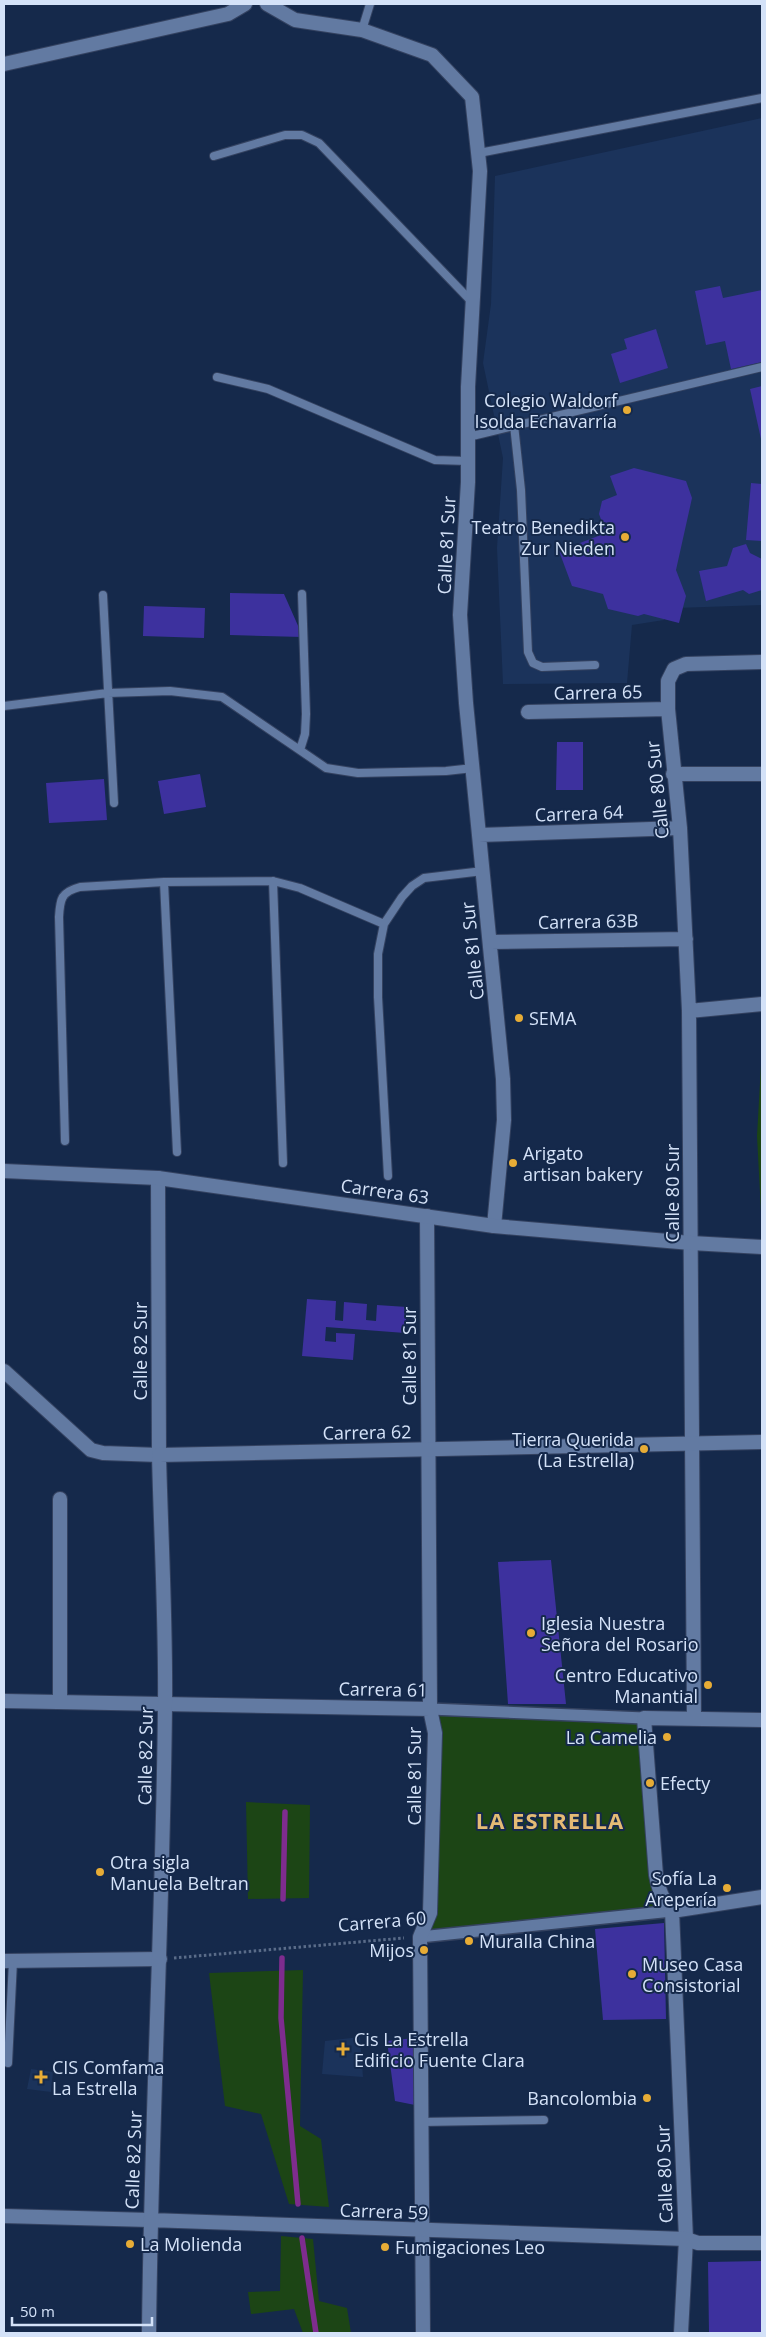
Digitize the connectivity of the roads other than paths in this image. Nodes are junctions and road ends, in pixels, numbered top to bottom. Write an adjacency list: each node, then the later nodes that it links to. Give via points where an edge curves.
1 (245, 4): 5 (street, via 228,14)
2 (267, 4): 4 (street, Calle 81 Sur, via 295,20)
3 (370, 4): 4 (lane)
4 (362, 30): 7 (street, Calle 81 Sur, via 432,55 472,97)
5 (4, 64)
6 (762, 98): 7 (lane)
7 (480, 153): 9 (street, Calle 81 Sur)
8 (214, 156): 9 (lane, via 285,135 302,134 319,143)
9 (473, 303): 13 (street, Calle 81 Sur)
10 (762, 367): 12 (lane)
11 (217, 377): 14 (lane, via 268,390 435,460)
12 (514, 425): 13 (lane); 18 (lane, via 522,490 528,652 533,663 542,667)
13 (468, 437): 14 (street, Calle 81 Sur)
14 (468, 461): 24 (street, Calle 81 Sur, via 460,615)
15 (302, 594): 23 (lane, via 306,714)
16 (103, 595): 19 (lane)
17 (762, 662): 21 (street, Calle 80 Sur, via 686,664 674,669 668,681)
18 (595, 665)
19 (108, 693): 20 (lane); 23 (lane, via 170,691 222,697); 27 (lane)
20 (4, 706)
21 (668, 709): 22 (street, Carrera 65); 25 (street, Calle 80 Sur)
22 (528, 712)
23 (300, 750): 24 (lane, via 326,768 358,773)
24 (473, 768): 29 (street, Calle 81 Sur)
25 (673, 774): 26 (street); 28 (street, Calle 80 Sur)
26 (762, 774)
27 (114, 803)
28 (680, 828): 29 (street, Carrera 64); 34 (street, Calle 80 Sur)
29 (479, 835): 30 (street, Calle 81 Sur)
30 (483, 871): 33 (lane, via 424,878 402,897); 35 (street, Calle 81 Sur)
31 (273, 881): 32 (lane); 33 (lane, via 300,888); 40 (lane)
32 (164, 882): 38 (lane, via 80,887 69,890 60,902); 39 (lane)
33 (384, 924): 42 (lane, via 378,954 378,997)
34 (686, 939): 35 (street, Carrera 63B); 37 (street, Calle 80 Sur)
35 (490, 942): 45 (street, Calle 81 Sur, via 504,1120)
36 (762, 1004): 37 (street)
37 (689, 1011): 46 (street, Calle 80 Sur)
38 (65, 1141)
39 (177, 1152)
40 (283, 1163)
41 (4, 1171): 43 (street, Carrera 63)
42 (388, 1176)
43 (158, 1178): 44 (street, Carrera 63); 52 (street, Calle 82 Sur)
44 (427, 1216): 45 (street, Carrera 63); 51 (street, Calle 81 Sur)
45 (494, 1226): 46 (street, Carrera 63)
46 (691, 1243): 47 (street, Carrera 63); 50 (street, Calle 80 Sur)
47 (762, 1247)
48 (4, 1371): 52 (street, Carrera 62, via 91,1450)
49 (762, 1442): 50 (street, Carrera 62)
50 (692, 1444): 51 (street, Carrera 62); 59 (street, Calle 80 Sur)
51 (429, 1449): 52 (street, Carrera 62); 57 (street, Calle 81 Sur)
52 (159, 1455): 56 (street, Calle 82 Sur)
53 (60, 1499): 55 (street)
54 (4, 1701): 55 (street, Carrera 61)
55 (60, 1702): 56 (street, Carrera 61)
56 (165, 1704): 57 (street, Carrera 61); 64 (street, Calle 82 Sur)
57 (430, 1708): 58 (street, Carrera 61); 63 (street, Calle 81 Sur, via 435,1732 430,1913)
58 (644, 1718): 59 (street, Carrera 61); 62 (street, Calle 80 Sur, via 658,1883 664,1902)
59 (694, 1719): 60 (street, Carrera 61)
60 (762, 1720)
61 (762, 1897): 62 (street, Carrera 60)
62 (672, 1911): 63 (street, Carrera 60); 72 (street, Calle 80 Sur)
63 (420, 1937): 68 (street, Calle 81 Sur)
64 (160, 1959): 65 (street); 70 (street, Calle 82 Sur)
65 (8, 1961): 66 (lane)
66 (8, 2062)
67 (544, 2120): 68 (lane)
68 (421, 2122): 71 (street, Calle 81 Sur)
69 (4, 2216): 70 (street, Carrera 59)
70 (150, 2220): 71 (street, Carrera 59); 74 (street, Calle 82 Sur)
71 (422, 2231): 72 (street, Carrera 59); 75 (street, Calle 81 Sur)
72 (686, 2239): 73 (street, Carrera 59, via 698,2243); 76 (street, Calle 80 Sur)
73 (762, 2243)
74 (149, 2333)
75 (423, 2333)
76 (681, 2333)

